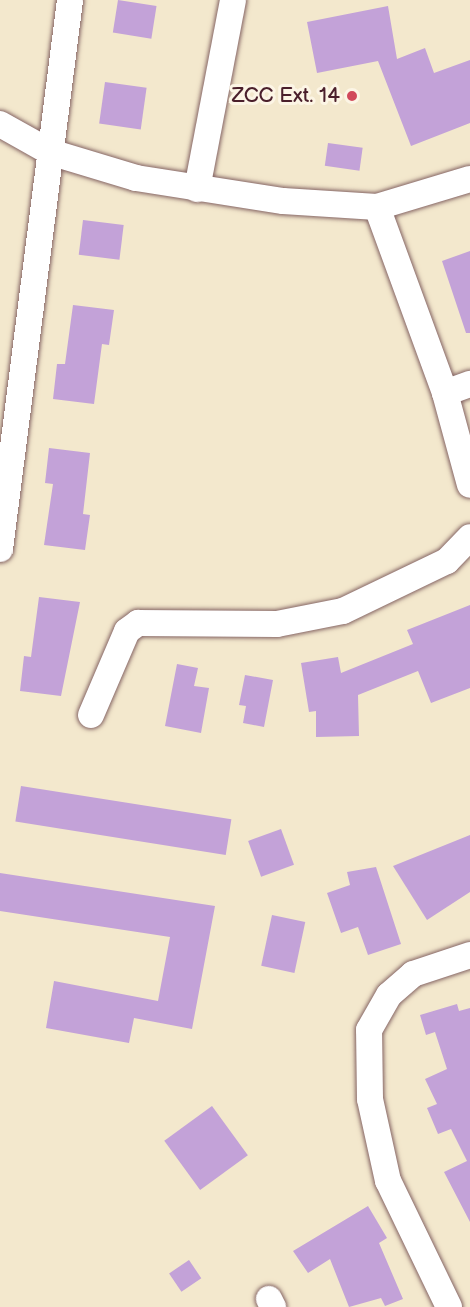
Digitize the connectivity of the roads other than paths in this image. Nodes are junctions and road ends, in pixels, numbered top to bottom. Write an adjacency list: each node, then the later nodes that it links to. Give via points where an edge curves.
1 (70, 0): 4 (street)
2 (233, 0): 6 (street)
3 (0, 124): 4 (street)
4 (50, 152): 6 (street, via 136,178); 12 (street)
5 (470, 179): 7 (street)
6 (197, 189): 7 (street)
7 (377, 207): 9 (street)
8 (470, 384): 9 (street)
9 (445, 393): 10 (street)
10 (470, 485)
11 (470, 537): 13 (street, via 447,561 343,610 277,624 138,623 127,631)
12 (0, 549)
13 (91, 715)
14 (470, 955): 15 (street, via 413,974 389,994 369,1030 370,1099 388,1180)
15 (449, 1307)

